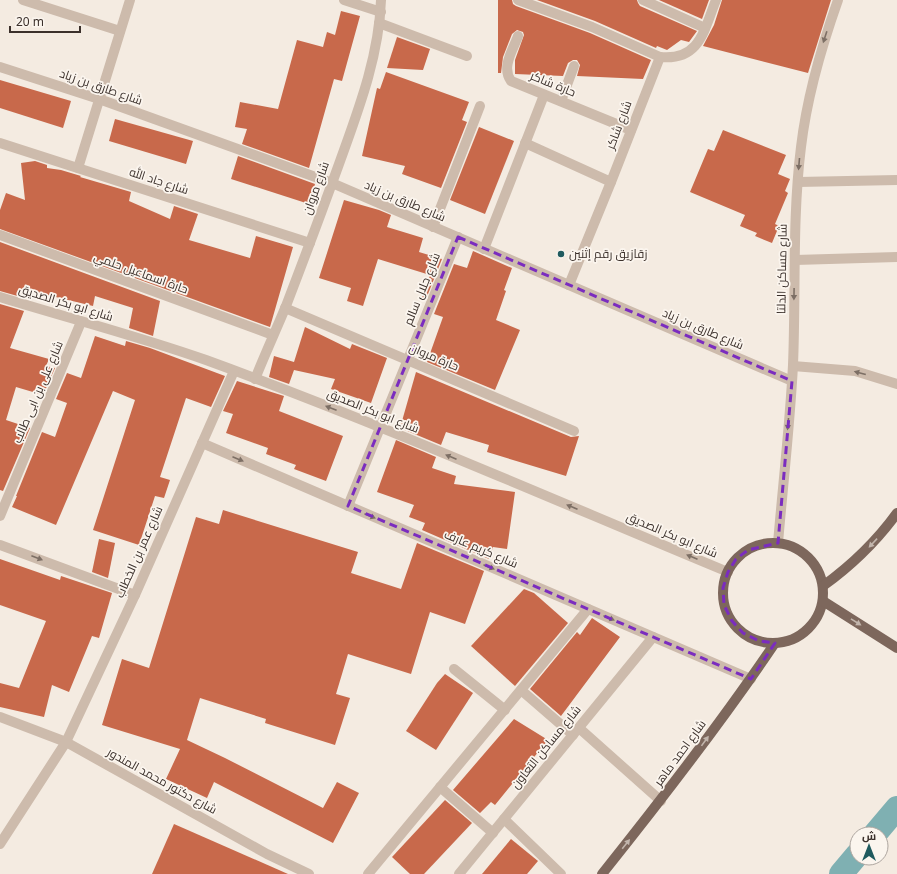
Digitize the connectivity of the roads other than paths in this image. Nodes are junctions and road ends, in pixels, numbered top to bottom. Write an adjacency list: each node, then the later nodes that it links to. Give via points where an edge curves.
1 (23, 0): 12 (street)
2 (130, 0): 12 (street)
3 (344, 0): 9 (street)
4 (381, 0): 9 (street, شارع مروان)
5 (518, 0): 15 (street, via 592,27)
6 (643, 0): 11 (street)
7 (716, 0): 11 (street)
8 (838, 0): 28 (street, شارع مساكن الدلتا, one-way to 28, via 810,93)
9 (381, 12): 10 (street, شارع مروان)
10 (379, 23): 14 (street); 29 (street, شارع مروان, via 365,91)
11 (705, 28): 15 (street, via 690,50 676,57)
12 (120, 31): 19 (street)
13 (518, 36): 18 (street, حارة شاكر, via 507,66 508,76 511,81)
14 (467, 56)
15 (660, 57): 22 (street, شارع شاكر)
16 (574, 66): 20 (street)
17 (0, 67): 19 (street, شارع طارق بن زياد)
18 (544, 95): 20 (street, حارة شاكر); 24 (street)
19 (99, 98): 25 (street); 29 (street, شارع طارق بن زياد)
20 (560, 101): 22 (street, حارة شاكر)
21 (480, 106): 30 (street)
22 (631, 130): 27 (street, شارع شاكر)
23 (0, 143): 25 (street, شارع جاد الله)
24 (525, 143): 27 (street); 34 (street)
25 (78, 168): 33 (street, شارع جاد الله)
26 (897, 180): 28 (street)
27 (611, 182): 37 (street, شارع شاكر)
28 (798, 182): 36 (street, شارع مساكن الدلتا)
29 (332, 183): 30 (street, شارع طارق بن زياد); 33 (street, شارع مروان)
30 (434, 227): 32 (street, شارع طارق بن زياد)
31 (0, 235): 41 (street, حارة اسماعيل حلمي)
32 (458, 237): 34 (street, شارع طارق بن زياد); 42 (street, شارع جلال سالم)
33 (310, 244): 39 (street, شارع مروان)
34 (484, 248): 37 (street, شارع طارق بن زياد)
35 (897, 257): 36 (street)
36 (795, 260): 43 (street, شارع مساكن الدلتا, one-way to 43)
37 (569, 285): 46 (street, شارع طارق بن زياد)
38 (0, 297): 40 (street, شارع ابو بكر الصديق)
39 (285, 308): 41 (street, شارع مروان); 42 (street, حارة مروان)
40 (81, 322): 44 (street, شارع ابو بكر الصديق); 53 (street, شارع على بن ابى طالب)
41 (272, 335): 45 (street, شارع مروان)
42 (408, 360): 48 (street, شارع جلال سالم); 49 (street, حارة مروان)
43 (793, 366): 46 (street, شارع مساكن الدلتا); 47 (street, one-way to 43, via 855,371)
44 (234, 371): 45 (street, شارع ابو بكر الصديق); 50 (street, شارع عمر بن الخطاب)
45 (255, 379): 48 (street, شارع ابو بكر الصديق, one-way to 45)
46 (792, 381): 54 (street, شارع مساكن الدلتا, one-way to 54)
47 (897, 384)
48 (380, 428): 51 (street, شارع جلال سالم); 56 (street, شارع ابو بكر الصديق, one-way to 48)
49 (574, 431)
50 (202, 444): 51 (street, شارع كريم عارف, one-way to 51); 58 (street, شارع عمر بن الخطاب)
51 (348, 506): 60 (street, شارع كريم عارف, one-way to 60)
52 (897, 513): 57 (main road, one-way to 57, via 869,548)
53 (0, 516)
54 (778, 543): 56 (main road, via 762,544 748,550 736,559); 57 (main road, via 794,547 808,557 818,570)
55 (0, 544): 58 (street, one-way to 58)
56 (728, 572): 62 (main road, via 723,588 724,606 732,621 748,636 759,641)
57 (823, 586): 59 (main road)
58 (135, 595): 70 (street, شارع عمر بن الخطاب)
59 (823, 601): 62 (main road, via 817,617 807,631 792,639); 63 (main road, one-way to 63)
60 (588, 609): 61 (street, شارع كريم عارف, one-way to 61); 66 (street)
61 (653, 637): 65 (street, شارع كريم عارف); 69 (street, شارع مساكن التعاون)
62 (776, 643): 65 (main road, شارع احمد ماهر)
63 (897, 648)
64 (454, 669): 67 (street)
65 (751, 679): 72 (main road, شارع احمد ماهر, one-way to 65)
66 (521, 690): 67 (street); 69 (street)
67 (504, 710): 71 (street)
68 (0, 717): 70 (street, شارع دكتور محمد المندور)
69 (576, 731): 72 (street); 73 (street, شارع مساكن التعاون)
70 (66, 742): 75 (street, شارع عمر بن الخطاب); 76 (street, شارع دكتور محمد المندور, via 267,854)
71 (440, 787): 74 (street); 77 (street)
72 (661, 801): 80 (main road, شارع احمد ماهر, one-way to 72)
73 (504, 819): 74 (street, شارع مساكن التعاون); 79 (street)
74 (493, 833): 78 (street, شارع مساكن التعاون)
75 (0, 844)
76 (309, 874)
77 (368, 874)
78 (459, 874)
79 (561, 874)
80 (602, 874)

